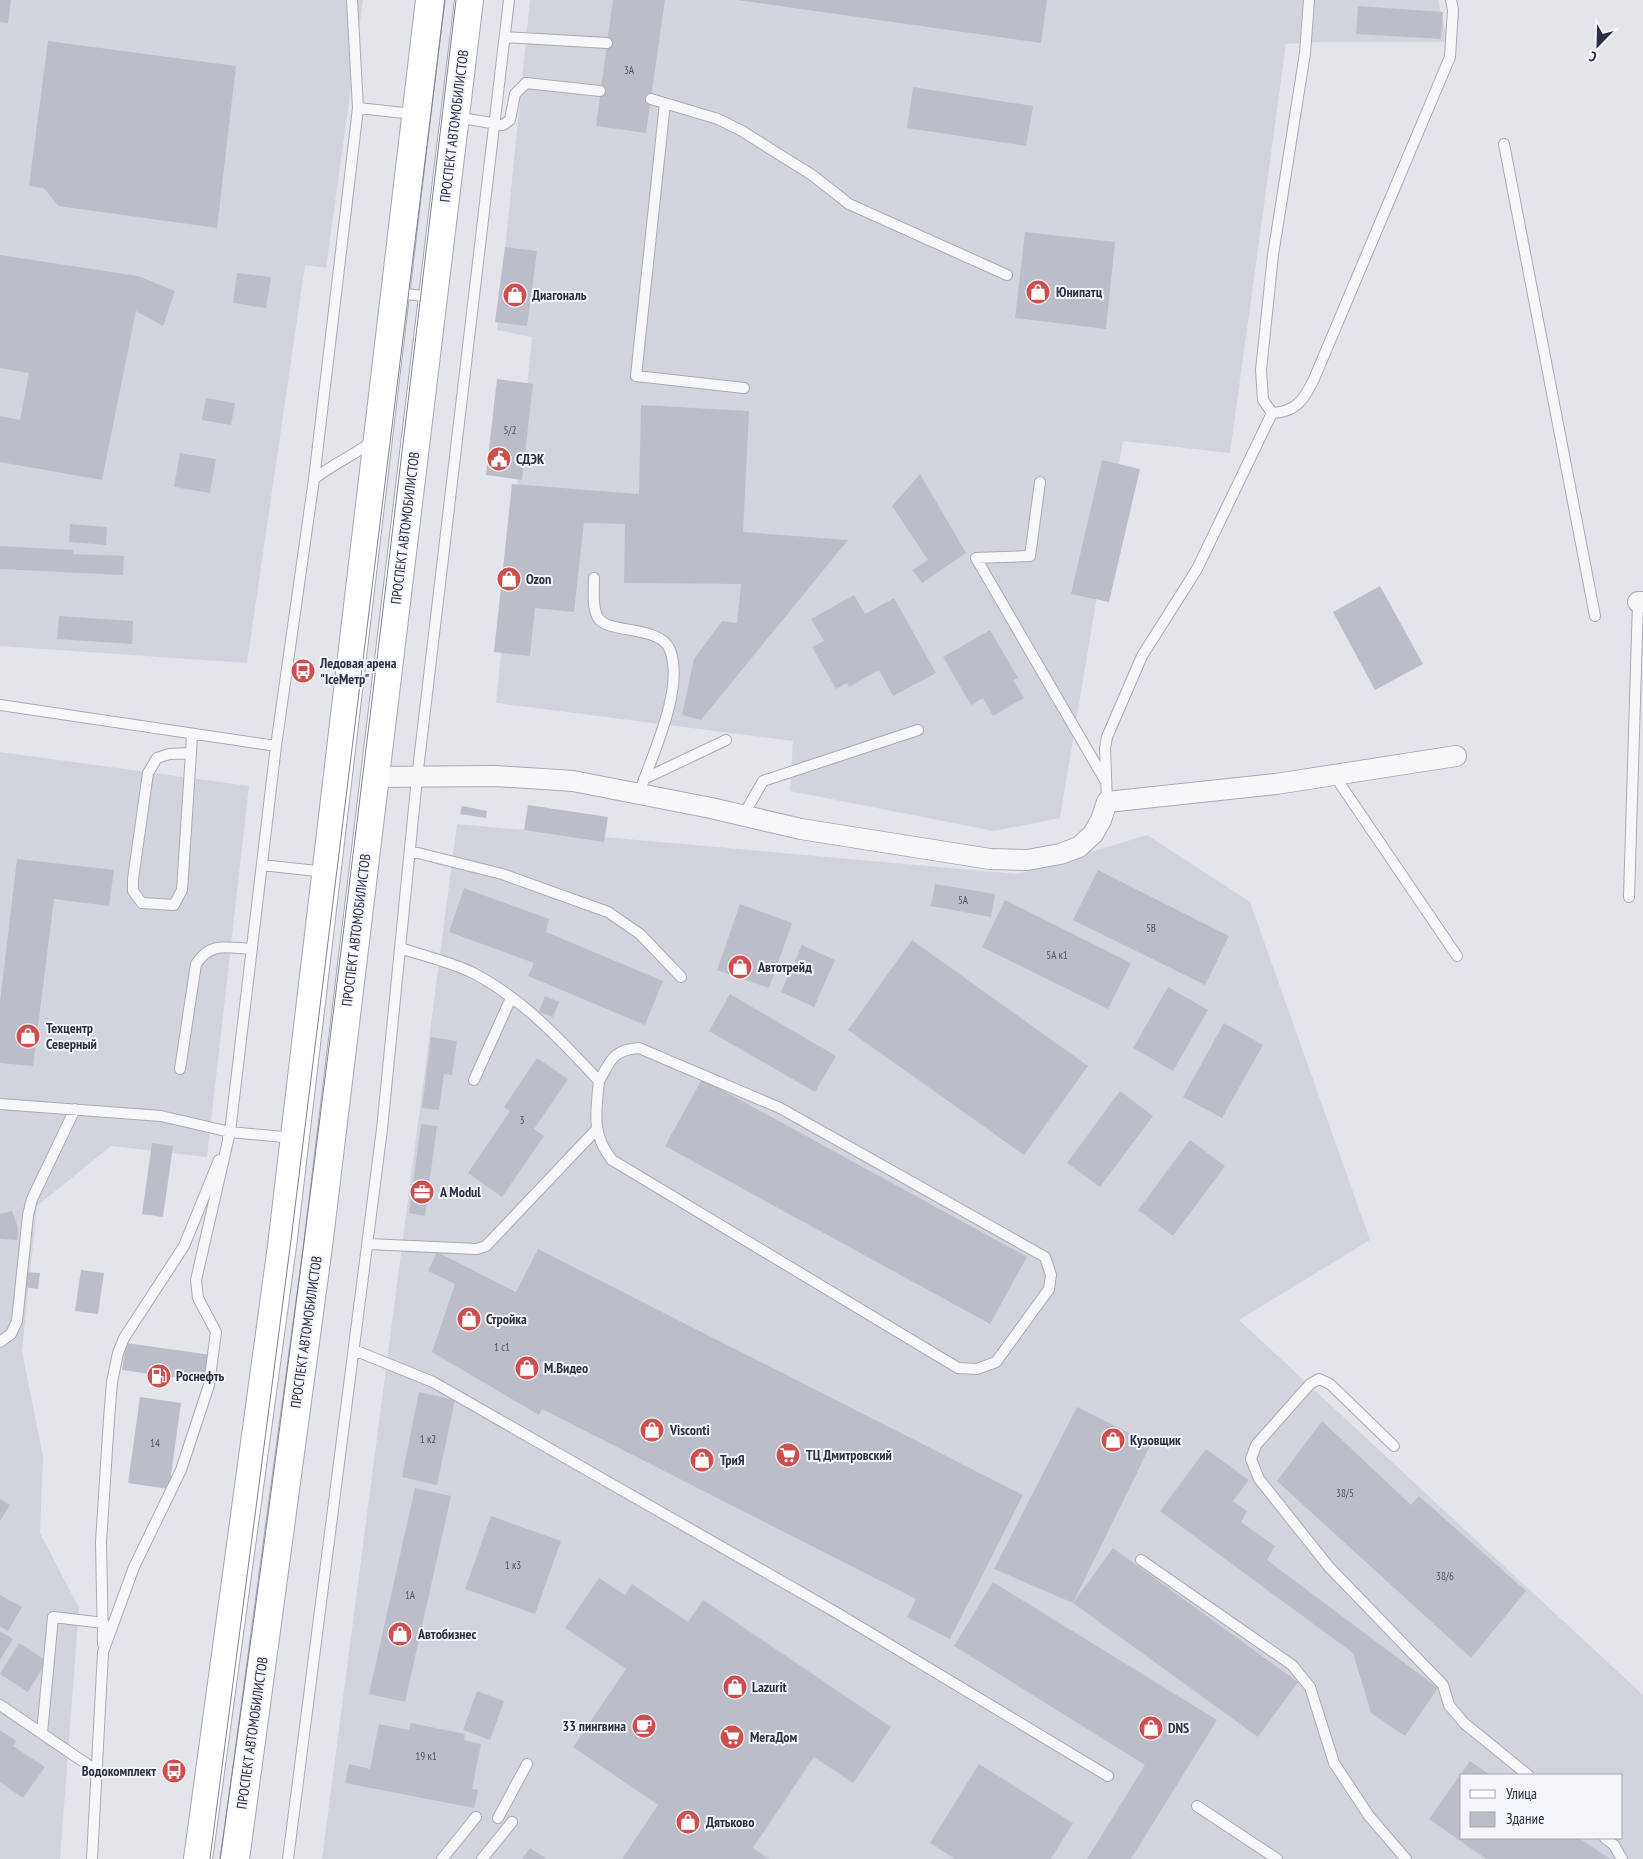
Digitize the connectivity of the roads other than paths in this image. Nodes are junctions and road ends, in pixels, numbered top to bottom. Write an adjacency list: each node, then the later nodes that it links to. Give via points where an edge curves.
1 (352, 0): 12 (lane)
2 (430, 0): 13 (main road)
3 (469, 0): 14 (main road, ПРОСПЕКТ АВТОМОБИЛИСТОВ)
4 (509, 0): 7 (lane)
5 (1309, 0): 21 (lane, via 1305,53 1273,255 1261,370 1263,400)
6 (1451, 0): 21 (lane, via 1450,57 1314,379 1306,395 1296,405 1285,412)
7 (505, 37): 8 (lane); 15 (lane)
8 (607, 43)
9 (600, 91): 15 (lane, via 526,83 515,94 510,120)
10 (651, 99): 11 (lane)
11 (665, 103): 17 (lane, via 718,119 742,131 812,175 849,204); 20 (lane, via 636,376)
12 (358, 108): 13 (lane); 23 (lane)
13 (416, 114): 18 (main road)
14 (455, 117): 15 (lane); 19 (main road, ПРОСПЕКТ АВТОМОБИЛИСТОВ)
15 (495, 124): 37 (lane)
16 (1504, 144): 27 (lane)
17 (1007, 275)
18 (397, 293): 19 (lane); 22 (main road)
19 (433, 297): 36 (main road, ПРОСПЕКТ АВТОМОБИЛИСТОВ)
20 (744, 388)
21 (1272, 413): 39 (lane, via 1197,569 1142,656 1108,737)
22 (380, 435): 23 (lane); 43 (main road)
23 (314, 479): 32 (lane)
24 (1040, 482): 39 (lane, via 1030,556 976,558)
25 (594, 578): 38 (lane, via 598,618 604,623 645,633 661,640 670,649 673,669 671,693 662,736)
26 (1640, 602): 44 (lane)
27 (1595, 616)
28 (0, 704): 30 (lane)
29 (918, 730): 40 (lane, via 763,781)
30 (192, 734): 32 (lane); 33 (lane)
31 (726, 740): 38 (lane)
32 (276, 746): 42 (lane)
33 (191, 753): 33 (lane, via 182,890 174,905 142,903 133,891 133,879 148,772 157,758)
34 (1456, 756): 35 (street)
35 (1334, 775): 39 (street, via 1276,784); 47 (lane)
36 (375, 777): 37 (street); 78 (main road, ПРОСПЕКТ АВТОМОБИЛИСТОВ, via 318,1246)
37 (417, 778): 38 (street, via 495,776); 41 (lane)
38 (642, 786): 40 (street)
39 (1106, 792): 40 (street, via 1101,820 1093,834 1079,847 1027,860 990,859 801,829)
40 (743, 816)
41 (410, 851): 45 (lane); 48 (lane, via 502,874 608,912 640,934)
42 (262, 865): 43 (lane); 46 (lane)
43 (327, 873): 57 (main road)
44 (1629, 897)
45 (400, 948): 49 (lane, via 472,973); 58 (lane)
46 (252, 949): 50 (lane, via 211,948 196,964); 56 (lane)
47 (1457, 956)
48 (681, 977)
49 (511, 998): 51 (lane); 52 (lane, via 548,1028)
50 (180, 1070)
51 (474, 1080)
52 (599, 1080): 55 (lane); 55 (lane, via 613,1057 623,1050 639,1048 780,1108 1045,1257 1051,1275 1048,1290 996,1362 976,1369 958,1368 612,1160 602,1147)
53 (0, 1104): 54 (lane)
54 (75, 1109): 56 (lane, via 161,1116); 59 (lane, via 32,1199 17,1321 11,1334)
55 (596, 1130): 58 (lane, via 486,1246 477,1249)
56 (230, 1132): 57 (lane); 63 (lane, via 184,1246 124,1338 118,1353 109,1419 101,1542); 64 (lane, via 196,1280 198,1298 216,1332 209,1386 182,1470 134,1567)
57 (294, 1138): 77 (main road)
58 (368, 1244): 60 (lane)
59 (0, 1342)
60 (354, 1350): 70 (lane, via 433,1382 837,1612); 79 (lane)
61 (1394, 1446): 69 (lane, via 1330,1384 1318,1380 1310,1384 1256,1445 1251,1459 1259,1479 1329,1567 1443,1684 1449,1705 1464,1723)
62 (1141, 1560): 83 (lane, via 1292,1664 1310,1687 1334,1763 1369,1816)
63 (104, 1623): 64 (lane); 66 (lane, via 53,1617)
64 (103, 1652): 68 (lane)
65 (0, 1705): 66 (lane)
66 (42, 1734): 68 (lane)
67 (527, 1764): 73 (lane)
68 (97, 1771): 76 (lane)
69 (1527, 1774)
70 (1108, 1776)
71 (1197, 1806): 82 (lane)
72 (476, 1817): 80 (lane)
73 (498, 1818)
74 (512, 1822): 81 (lane)
75 (1606, 1839): 84 (lane)
76 (92, 1859)
77 (198, 1859)
78 (235, 1859)
79 (288, 1859)
80 (442, 1859)
81 (482, 1859)
82 (1277, 1859)
83 (1406, 1859)
84 (1622, 1859)

